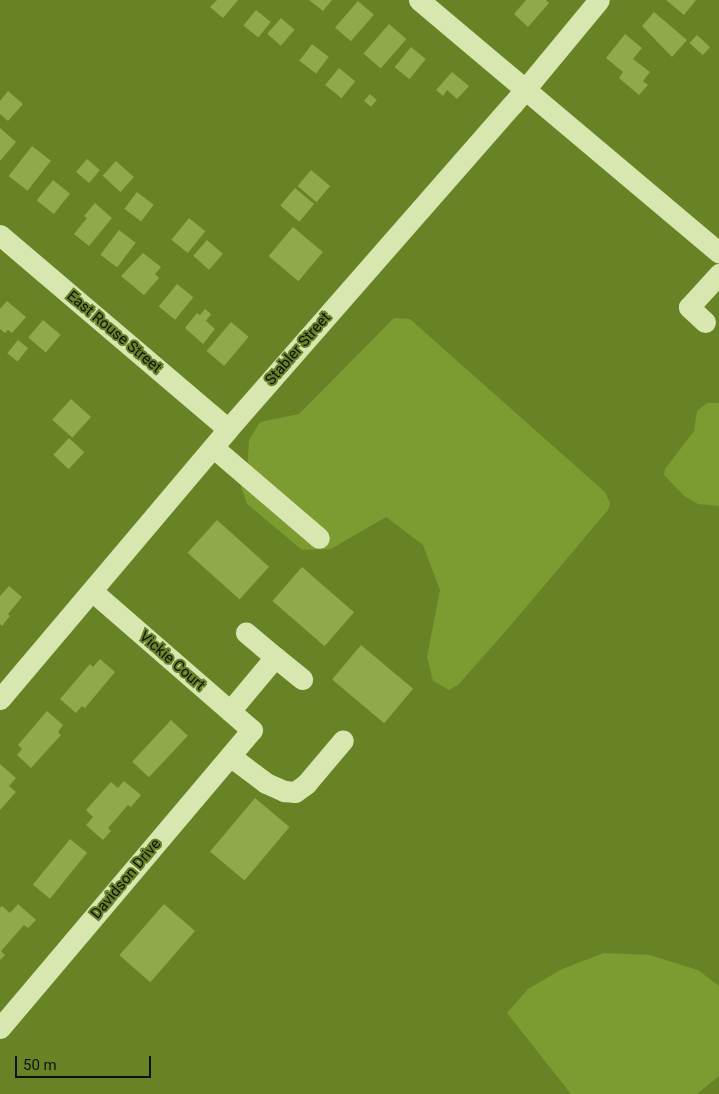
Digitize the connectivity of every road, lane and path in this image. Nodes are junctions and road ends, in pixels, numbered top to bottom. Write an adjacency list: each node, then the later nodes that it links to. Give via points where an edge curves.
1 (419, 0): 3 (street)
2 (599, 0): 3 (street, Stabler Street)
3 (525, 90): 5 (street); 8 (street, Stabler Street)
4 (0, 235): 8 (street, East Rouse Street)
5 (719, 253)
6 (719, 274): 7 (street, via 689,307)
7 (705, 322)
8 (228, 429): 9 (street, Stabler Street)
9 (214, 448): 10 (street); 11 (street, Stabler Street)
10 (320, 538)
11 (93, 592): 15 (street, Stabler Street); 16 (street, Vickie Court)
12 (246, 633): 13 (street)
13 (275, 656): 14 (street); 16 (street)
14 (302, 679)
15 (0, 699)
16 (230, 711): 17 (street, Vickie Court)
17 (252, 730): 19 (street, Davidson Drive)
18 (343, 740): 19 (street, via 306,784 295,792 266,783)
19 (230, 756): 20 (street, Davidson Drive)
20 (0, 1028)

